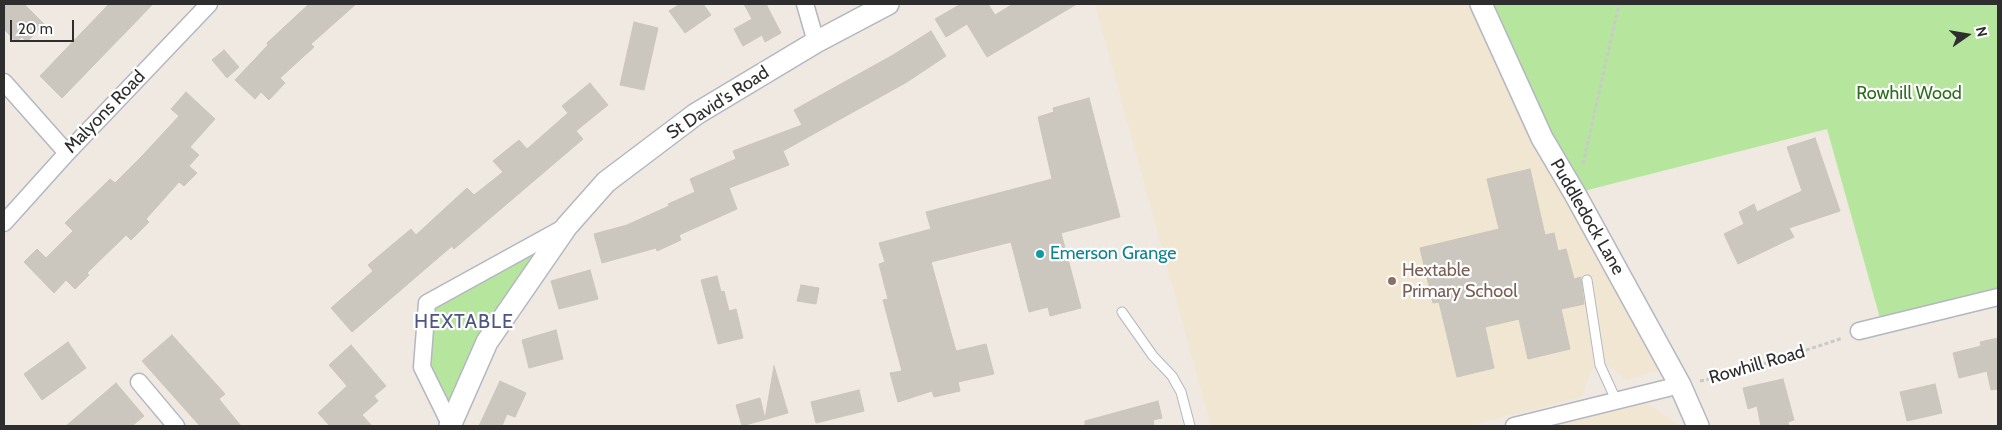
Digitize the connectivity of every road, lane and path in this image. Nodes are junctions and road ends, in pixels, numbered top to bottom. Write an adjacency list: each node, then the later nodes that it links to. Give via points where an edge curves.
1 (209, 4): 8 (street, Malyons Road)
2 (804, 4): 6 (street)
3 (888, 4): 6 (street, St David's Road)
4 (1481, 4): 9 (street, Puddledock Lane, via 1542,138)
5 (1620, 4): 9 (path)
6 (816, 42): 11 (street, St David's Road, via 689,119 606,182)
7 (4, 82): 8 (street)
8 (67, 153): 10 (street, Malyons Road)
9 (1575, 194): 17 (street, Puddledock Lane)
10 (4, 223)
11 (567, 226): 19 (street, St David's Road, via 487,342); 19 (street, St David's Road, via 427,303 422,367)
12 (1587, 280): 18 (lane, via 1600,365)
13 (1998, 297): 15 (street)
14 (1122, 312): 21 (lane, via 1142,343 1172,376 1181,392)
15 (1860, 332): 17 (path, Rowhill Road, via 1730,375)
16 (138, 382): 20 (street)
17 (1680, 384): 18 (street); 23 (street, Puddledock Lane)
18 (1616, 400): 22 (street)
19 (450, 425)
20 (175, 426)
21 (1190, 426)
22 (1514, 426)
23 (1698, 426)

